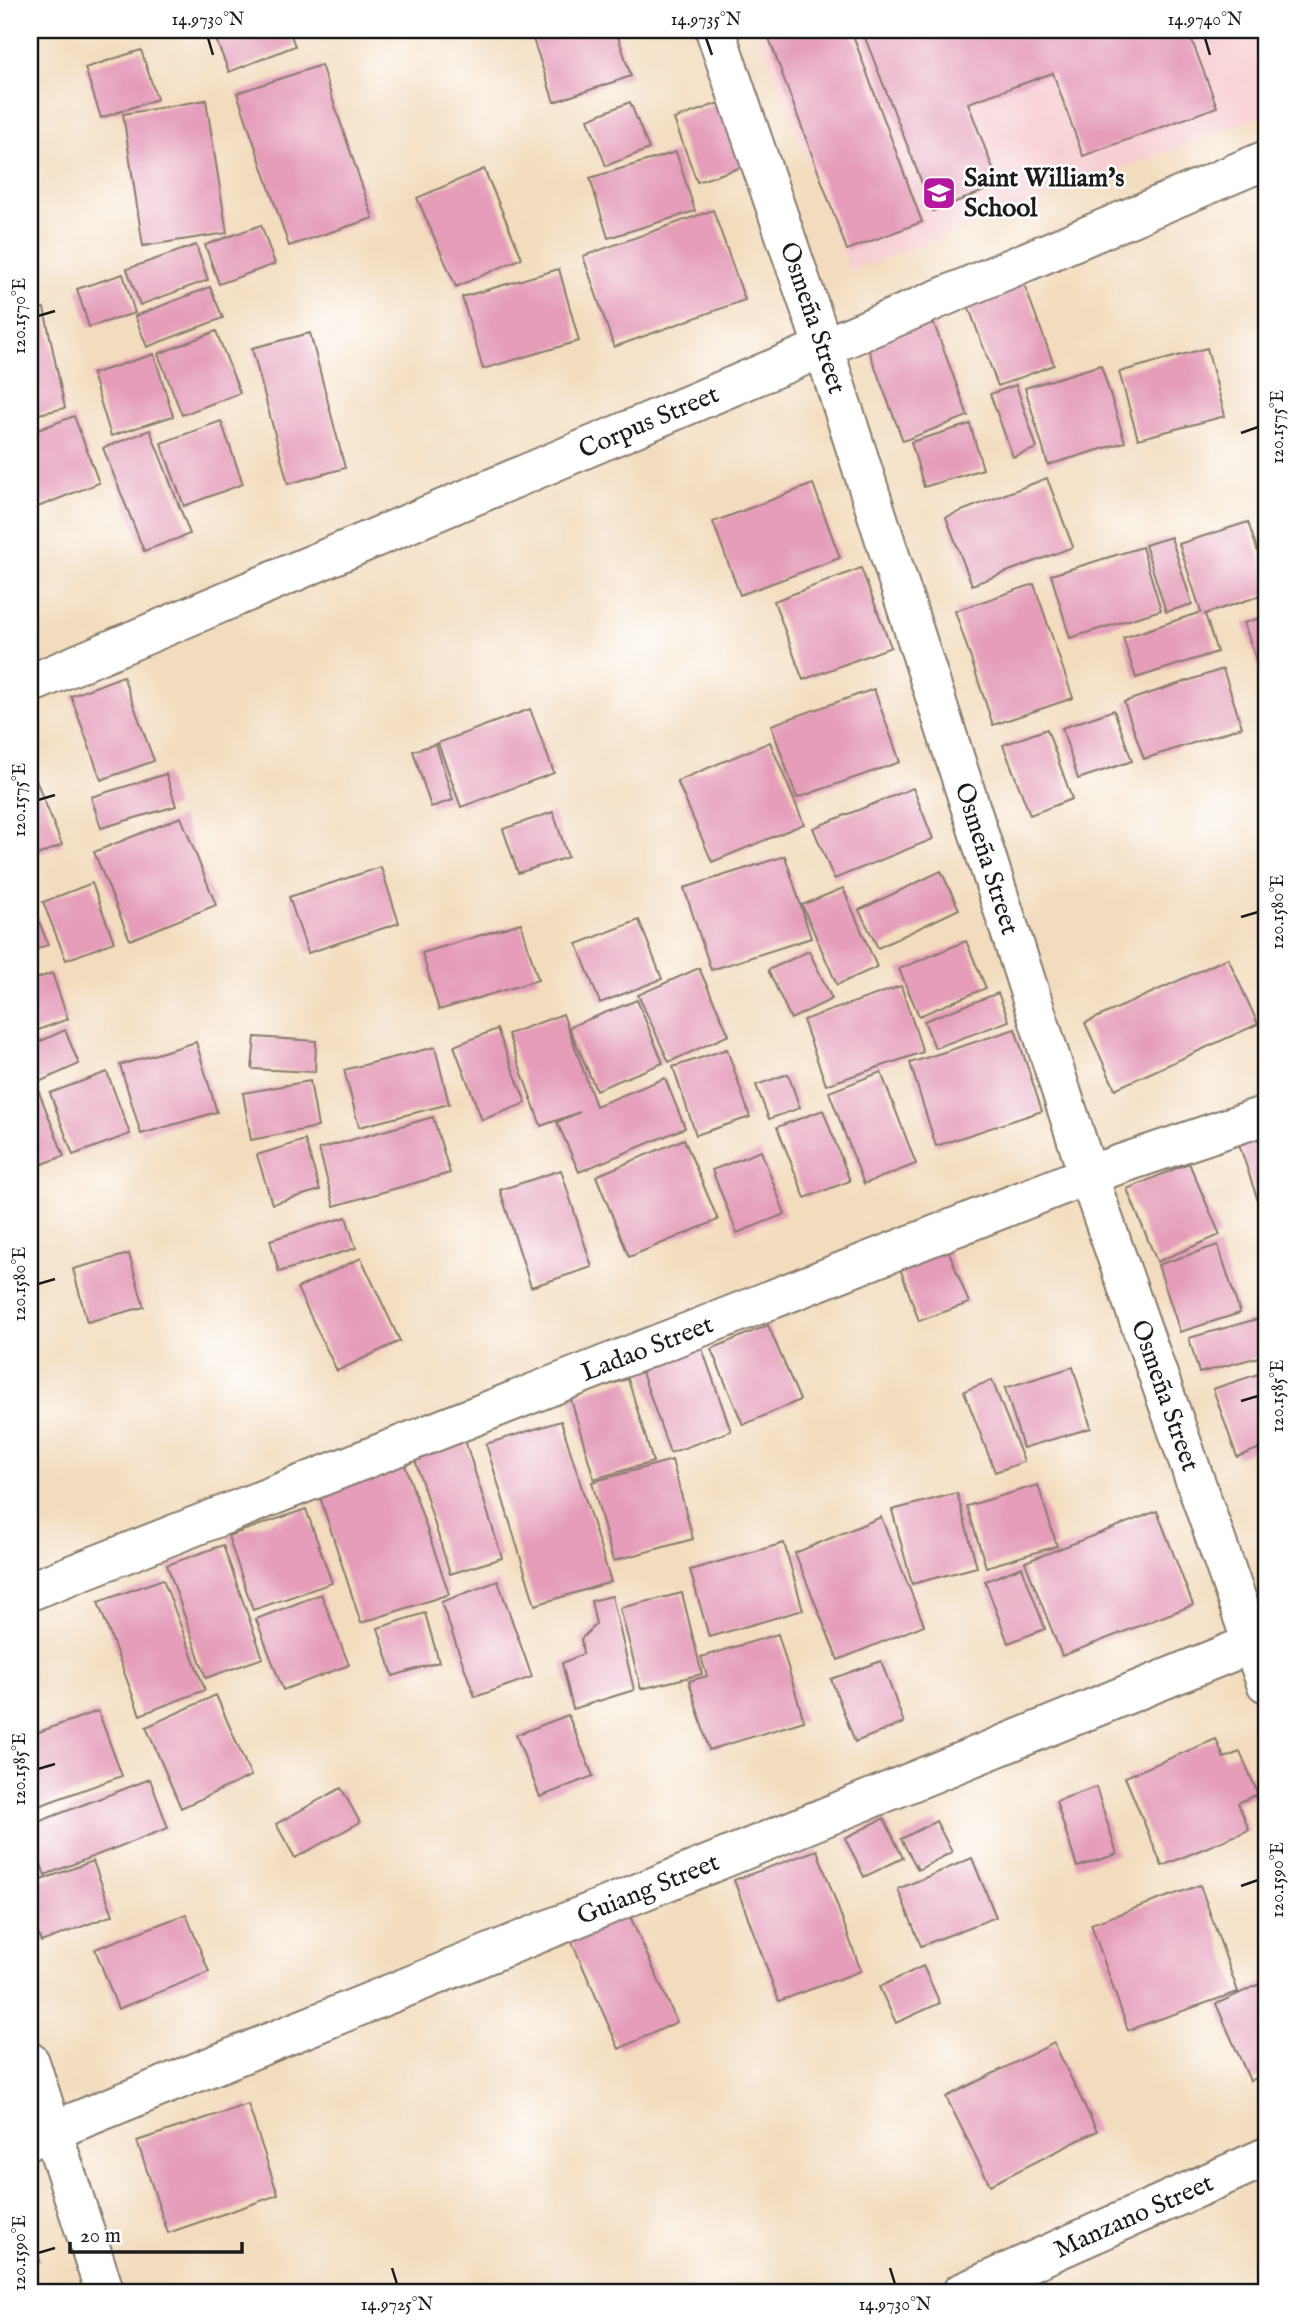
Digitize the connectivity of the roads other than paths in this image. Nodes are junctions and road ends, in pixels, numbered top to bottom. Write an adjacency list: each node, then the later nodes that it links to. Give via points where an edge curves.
1 (715, 30): 3 (street, Osmeña Street)
2 (1266, 160): 3 (street, Corpus Street)
3 (823, 346): 4 (street, Corpus Street); 6 (street, Osmeña Street)
4 (30, 684)
5 (1266, 1115): 6 (street, Ladao Street)
6 (1088, 1175): 7 (street, Ladao Street); 8 (street, Osmeña Street)
7 (30, 1591)
8 (1260, 1641): 9 (street, Osmeña Street); 11 (street, Guiang Street)
9 (1266, 1684)
10 (30, 2062): 11 (street)
11 (40, 2136): 13 (street)
12 (1266, 2157): 14 (street, Manzano Street)
13 (105, 2293)
14 (961, 2293)

